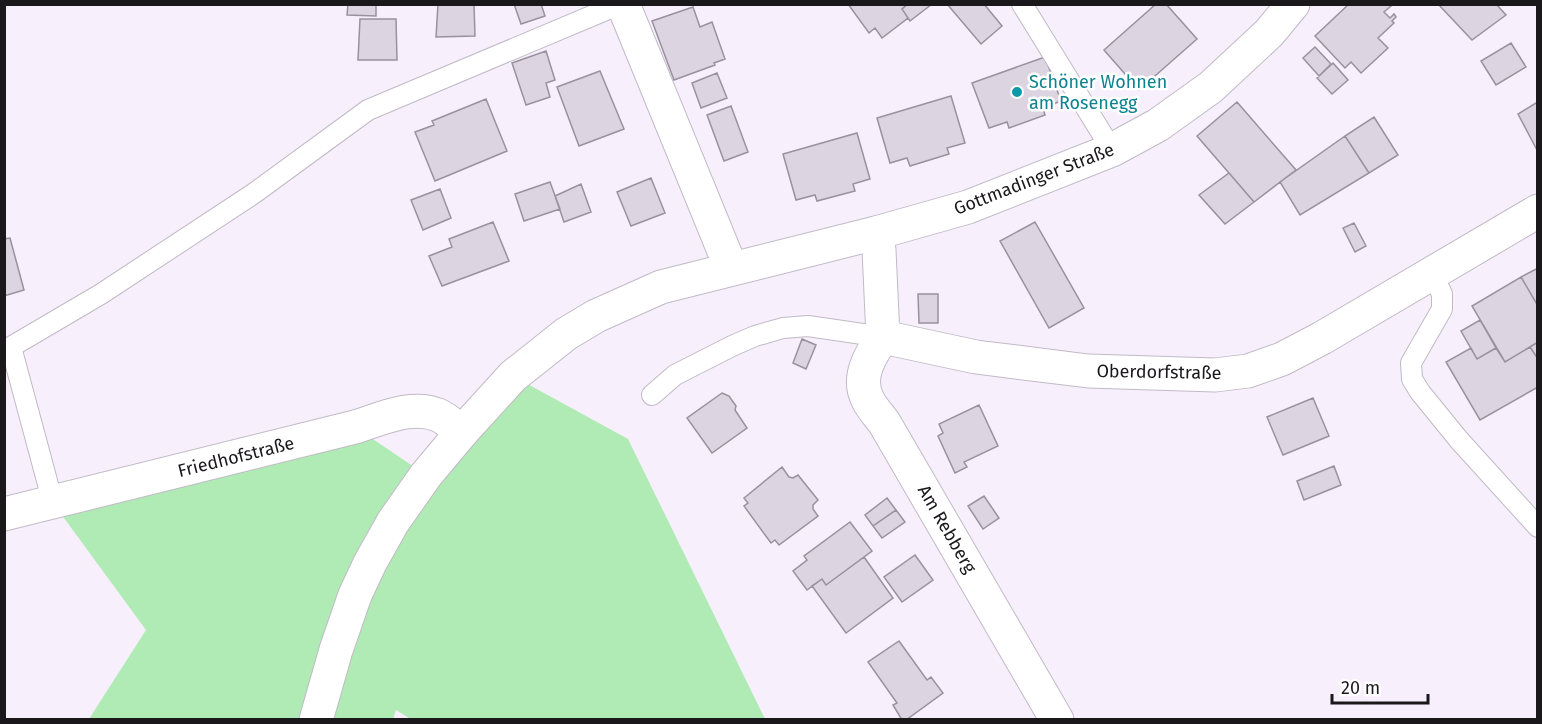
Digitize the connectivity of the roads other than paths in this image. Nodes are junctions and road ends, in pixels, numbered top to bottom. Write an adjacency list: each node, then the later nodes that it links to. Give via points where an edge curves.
1 (621, 4): 7 (street); 10 (lane, via 368,110 243,200)
2 (1022, 4): 4 (lane)
3 (1293, 4): 4 (street, Gottmadinger Straße, via 1269,33 1211,87 1158,125)
4 (1112, 150): 6 (street, Gottmadinger Straße, via 968,207)
5 (1538, 211): 8 (street, Oberdorfstraße)
6 (876, 233): 7 (street, Gottmadinger Straße); 9 (street)
7 (731, 268): 12 (street, Gottmadinger Straße, via 661,287 566,334 513,376)
8 (1432, 273): 9 (street, Oberdorfstraße, via 1282,359 1248,371 1215,375 1088,371 976,357); 15 (lane, via 1442,294 1442,309 1411,363 1412,380 1459,440)
9 (883, 337): 11 (lane, via 808,326 783,328 732,346 675,375); 17 (street, Am Rebberg, via 869,356 865,371 867,400 885,424)
10 (8, 349): 13 (lane)
11 (652, 395)
12 (462, 432): 13 (street, Friedhofstraße, via 424,410 402,412 355,428); 16 (street, Gottmadinger Straße, via 426,475 370,563 336,650)
13 (53, 503): 14 (street, Friedhofstraße)
14 (4, 514)
15 (1538, 527)
16 (316, 720)
17 (1057, 720)

